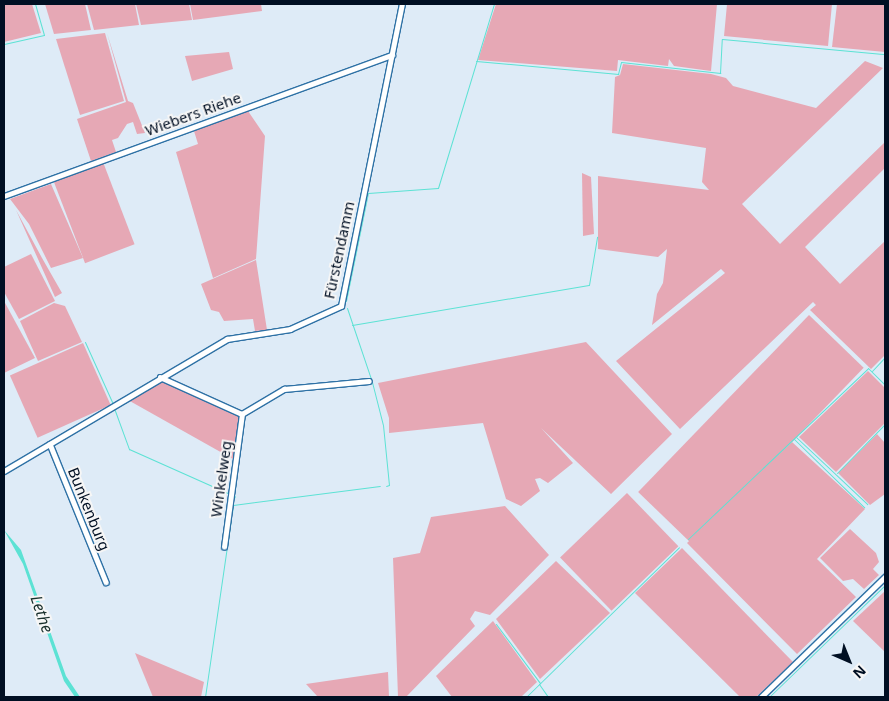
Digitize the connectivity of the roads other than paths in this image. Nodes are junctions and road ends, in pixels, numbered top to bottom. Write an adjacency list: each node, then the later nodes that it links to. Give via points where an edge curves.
1 (402, 4): 2 (street, Fürstendamm)
2 (392, 55): 3 (street, Wiebers Riehe); 4 (street, Fürstendamm, via 341,306 290,329 228,339)
3 (4, 196)
4 (160, 377): 6 (street); 7 (street, Fürstendamm)
5 (369, 381): 6 (street, via 284,389)
6 (242, 414): 9 (street, Winkelweg)
7 (50, 444): 8 (street, Fürstendamm); 11 (street, Bunkenburg)
8 (4, 471)
9 (224, 548)
10 (885, 577): 12 (street)
11 (106, 582)
12 (761, 697)

